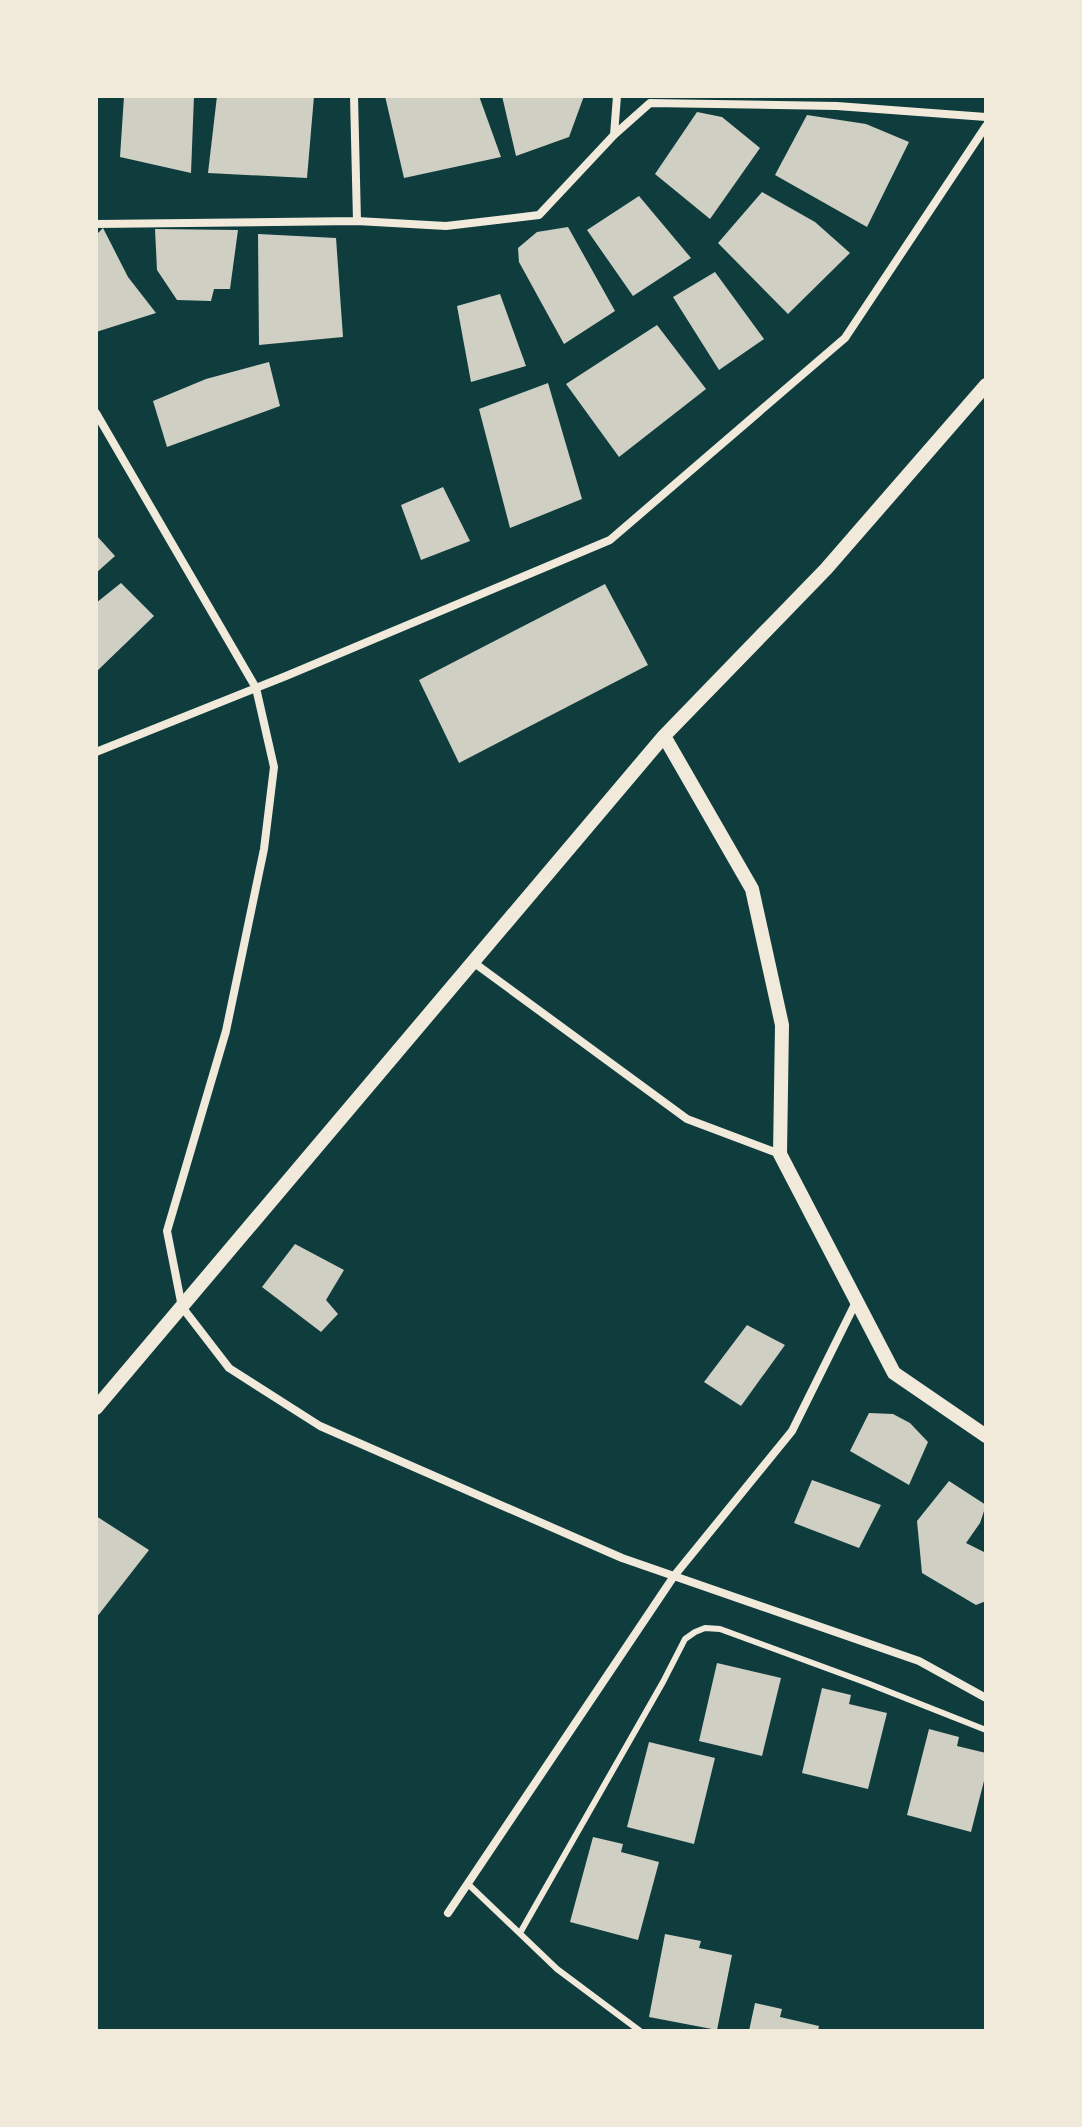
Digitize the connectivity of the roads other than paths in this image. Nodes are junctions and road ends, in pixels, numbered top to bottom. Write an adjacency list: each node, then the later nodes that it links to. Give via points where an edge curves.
1 (354, 96): 6 (street)
2 (617, 96): 5 (street)
3 (986, 117): 5 (street, via 837,106 650,103)
4 (986, 126): 10 (street, via 845,338 610,540)
5 (614, 135): 6 (street, via 539,215 446,226)
6 (357, 221): 7 (street)
7 (96, 224)
8 (986, 385): 11 (street, via 826,569)
9 (96, 413): 10 (street)
10 (256, 688): 12 (street); 16 (street, via 274,767 271,795 226,1031 167,1231)
11 (664, 736): 13 (street); 14 (street, via 752,889 782,1025)
12 (96, 752)
13 (473, 962): 14 (street, via 687,1119); 16 (street)
14 (780, 1154): 15 (street)
15 (857, 1301): 18 (street, via 894,1373); 19 (street, via 792,1431)
16 (182, 1307): 17 (street); 19 (street, via 229,1368 320,1426)
17 (96, 1408)
18 (986, 1436)
19 (674, 1576): 20 (street, via 919,1661); 22 (street)
20 (986, 1698)
21 (986, 1730): 24 (lane, via 720,1629 695,1632 685,1639)
22 (468, 1884): 23 (street); 24 (lane)
23 (448, 1913)
24 (520, 1933): 25 (lane, via 557,1969)
25 (640, 2031)

